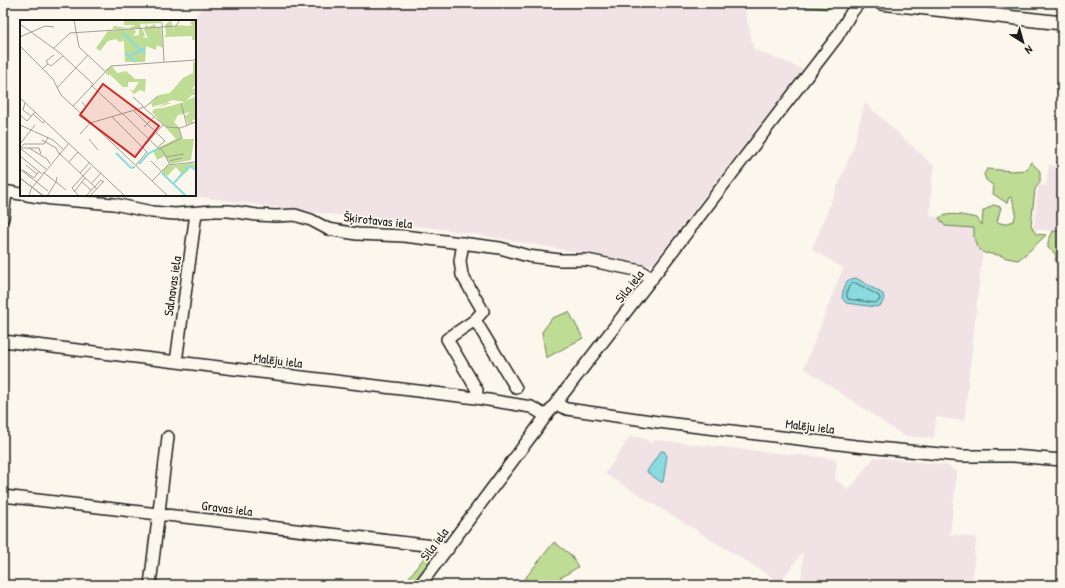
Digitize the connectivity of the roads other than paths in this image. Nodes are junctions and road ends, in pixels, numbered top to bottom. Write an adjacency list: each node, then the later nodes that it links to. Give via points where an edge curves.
1 (859, 3): 10 (street, Sila iela, via 837,38)
2 (881, 3): 3 (street)
3 (1062, 23)
4 (5, 192): 5 (street); 8 (street)
5 (20, 194)
6 (33, 196): 7 (street, Šķirotavas iela, via 114,204 152,212)
7 (196, 213): 9 (street, Šķirotavas iela, via 229,211 257,215 295,215 328,228 349,232); 13 (street, Salnavas iela)
8 (3, 218)
9 (463, 243): 10 (street, Šķirotavas iela, via 500,248 528,256 587,260 641,271); 11 (street, via 460,261 462,275 483,311)
10 (652, 279): 16 (street, Sila iela)
11 (475, 320): 14 (street); 15 (street, via 447,339 477,390)
12 (3, 341): 13 (street, Malēju iela)
13 (176, 362): 15 (street, Malēju iela)
14 (516, 388)
15 (476, 398): 17 (street, Malēju iela, via 531,407)
16 (557, 402): 17 (street, Sila iela); 19 (street, Malēju iela, via 567,409 848,445 962,456 1013,456)
17 (546, 416): 22 (street, Sila iela)
18 (168, 437): 21 (street)
19 (1062, 460)
20 (3, 496): 21 (street, Gravas iela)
21 (159, 514): 22 (street, Gravas iela); 23 (street)
22 (448, 549): 24 (street, Sila iela)
23 (150, 585)
24 (420, 585)

